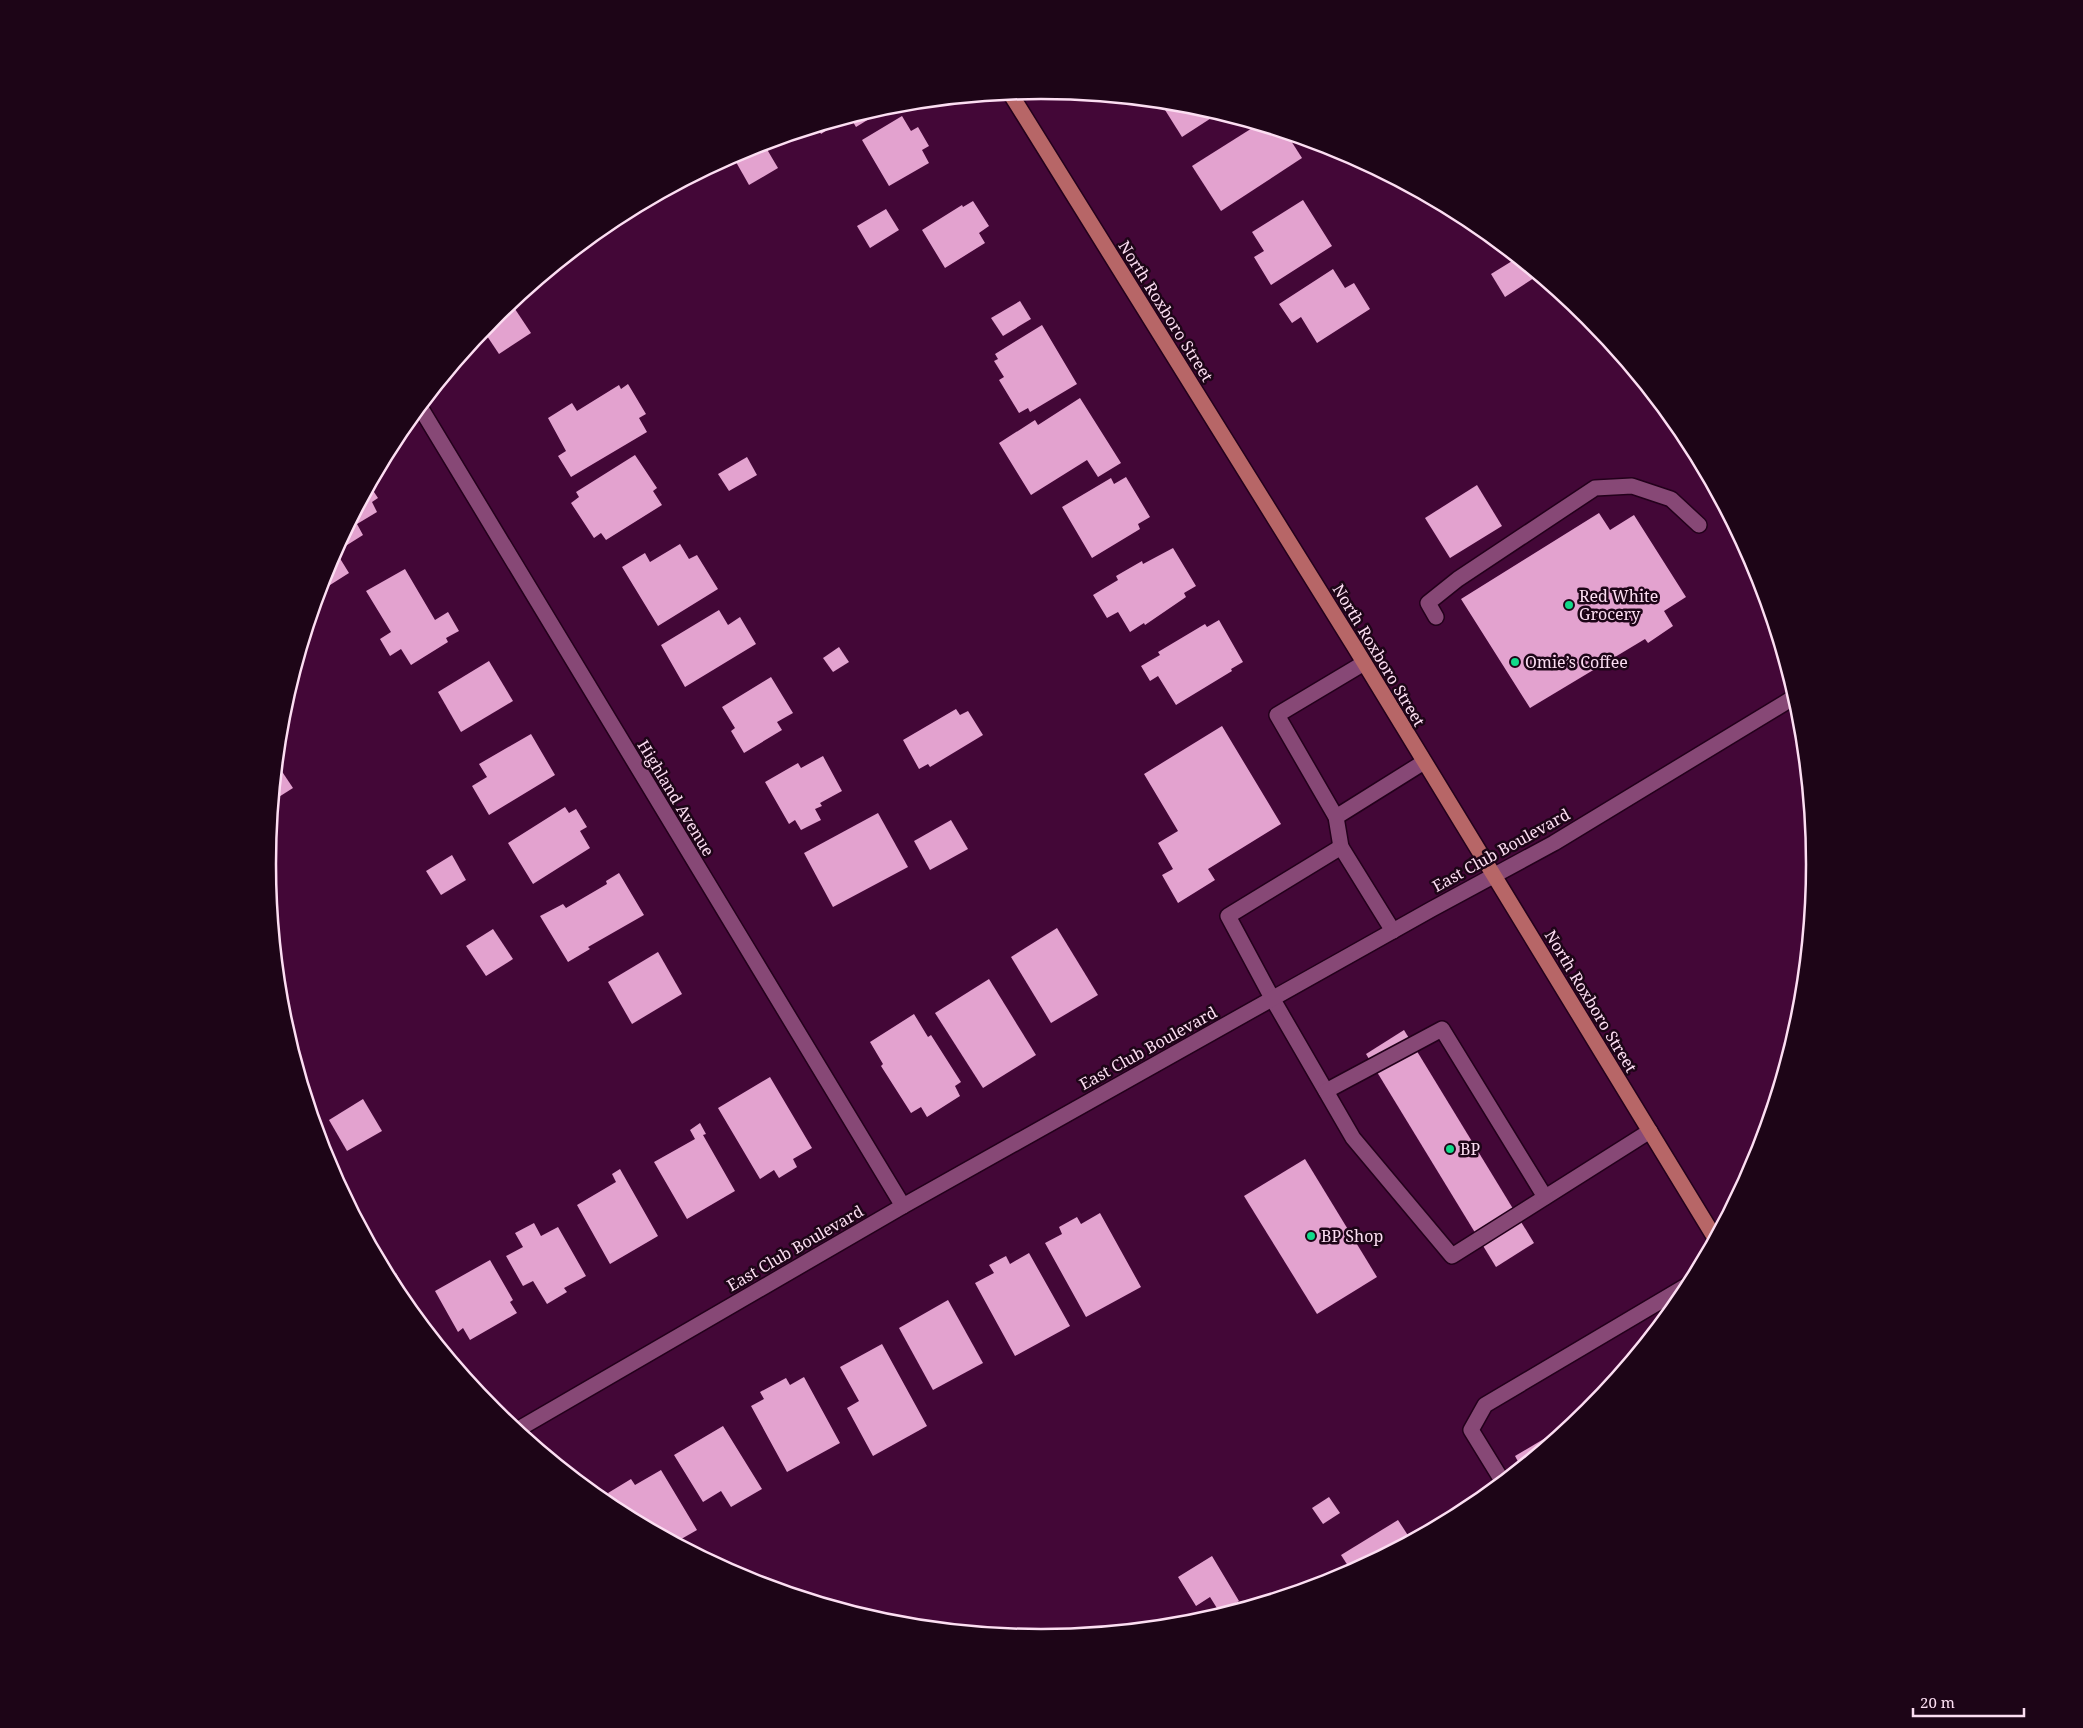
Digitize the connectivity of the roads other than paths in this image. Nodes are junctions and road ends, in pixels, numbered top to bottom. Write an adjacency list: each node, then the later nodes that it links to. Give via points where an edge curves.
1 (1014, 100): 5 (main road, North Roxboro Street)
2 (424, 413): 16 (street, Highland Avenue)
3 (1699, 525): 4 (street, via 1671,499 1632,486 1595,488 1458,579 1428,603)
4 (1436, 617)
5 (1364, 663): 7 (main road, North Roxboro Street); 8 (street, via 1277,715)
6 (1789, 700): 10 (street, East Club Boulevard, via 1554,843)
7 (1424, 762): 8 (street); 10 (main road, North Roxboro Street)
8 (1336, 817): 9 (street)
9 (1341, 847): 11 (street); 12 (street, via 1228,916)
10 (1493, 876): 11 (street, East Club Boulevard); 14 (main road, North Roxboro Street)
11 (1393, 931): 12 (street, East Club Boulevard)
12 (1272, 998): 13 (street); 16 (street, East Club Boulevard)
13 (1326, 1092): 15 (street, via 1353,1138 1452,1256); 15 (street, via 1442,1029)
14 (1650, 1131): 15 (street); 17 (main road, North Roxboro Street)
15 (1545, 1197)
16 (903, 1206): 19 (street, East Club Boulevard)
17 (1712, 1233)
18 (1676, 1292): 20 (street, via 1485,1405 1471,1430)
19 (523, 1426)
20 (1499, 1477)

